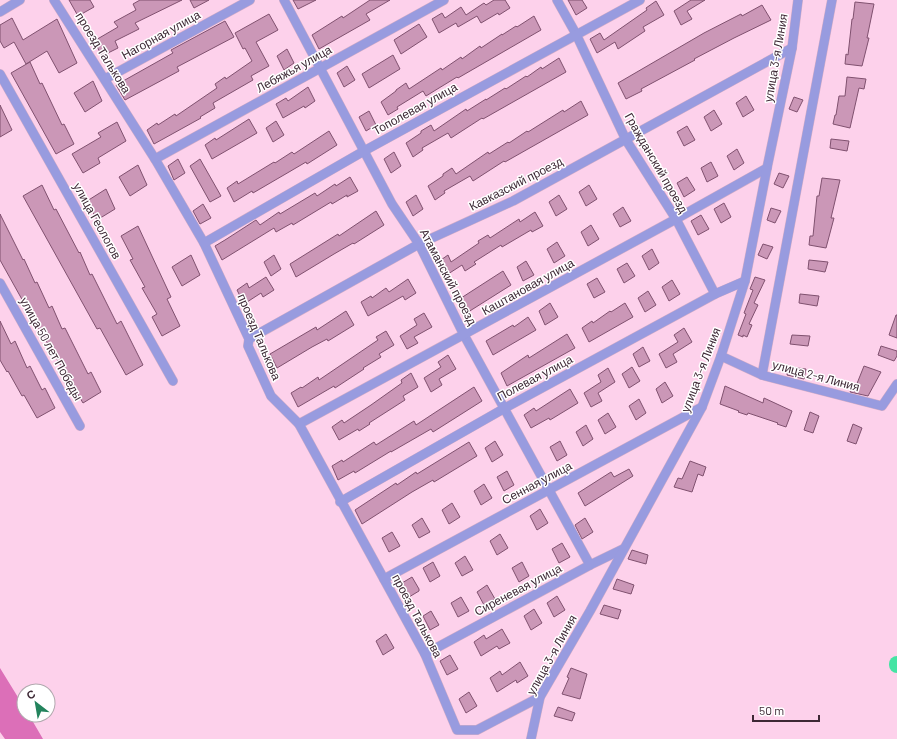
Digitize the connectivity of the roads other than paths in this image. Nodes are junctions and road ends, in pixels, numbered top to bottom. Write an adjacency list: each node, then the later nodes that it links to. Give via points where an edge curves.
1 (20, 0): 10 (street)
2 (54, 0): 15 (street, проезд Талькова)
3 (250, 0): 15 (street, Нагорная улица)
4 (284, 0): 13 (street, Атаманский проезд)
5 (444, 0): 13 (street, Лебяжья улица)
6 (557, 0): 11 (street, Гражданский проезд)
7 (640, 0): 11 (street, Тополевая улица)
8 (798, 0): 12 (street, улица 3-я Линия)
9 (832, 0): 29 (street)
10 (0, 12)
11 (576, 34): 16 (street, Гражданский проезд); 17 (street, Тополевая улица)
12 (792, 48): 16 (street, Кавказский проезд); 19 (street, улица 3-я Линия)
13 (319, 69): 17 (street, Атаманский проезд); 18 (street, Лебяжья улица)
14 (0, 74): 30 (street, улица Геологов)
15 (105, 79): 18 (street, проезд Талькова)
16 (626, 140): 20 (street, Гражданский проезд); 22 (street, Кавказский проезд, via 513,201)
17 (364, 151): 21 (street, Тополевая улица); 22 (street, Атаманский проезд, via 392,204)
18 (155, 159): 21 (street, проезд Талькова)
19 (767, 168): 20 (street, Каштановая улица); 23 (street, улица 3-я Линия)
20 (676, 219): 25 (street, Гражданский проезд); 26 (street, Каштановая улица)
21 (204, 243): 27 (street, проезд Талькова)
22 (420, 244): 26 (street, Атаманский проезд); 27 (street, Кавказский проезд)
23 (745, 281): 25 (street, Полевая улица); 28 (street, улица 3-я Линия)
24 (0, 283): 35 (street, улица 50 лет Победы)
25 (715, 294): 33 (street, Полевая улица)
26 (464, 335): 33 (street, Атаманский проезд); 34 (street, Каштановая улица)
27 (249, 339): 34 (street, проезд Талькова, via 248,346 271,396)
28 (721, 356): 29 (street, улица 2-я Линия); 32 (street, улица 3-я Линия)
29 (762, 375): 31 (street, улица 2-я Линия, via 882,406)
30 (173, 381)
31 (897, 384)
32 (702, 407): 36 (street, Сенная улица); 38 (street, улица 3-я Линия)
33 (505, 408): 36 (street, Атаманский проезд); 37 (street, Полевая улица)
34 (299, 424): 37 (street, проезд Талькова)
35 (80, 426)
36 (548, 490): 39 (street, Атаманский проезд); 40 (street, Сенная улица)
37 (340, 502): 40 (street, проезд Талькова)
38 (623, 549): 39 (street, Сиреневая улица); 42 (street, улица 3-я Линия)
39 (590, 565): 41 (street, Сиреневая улица)
40 (384, 579): 41 (street, проезд Талькова)
41 (425, 654): 42 (street, проезд Талькова, via 457,730 477,730)
42 (540, 697): 43 (street, улица 3-я Линия)
43 (531, 739)

